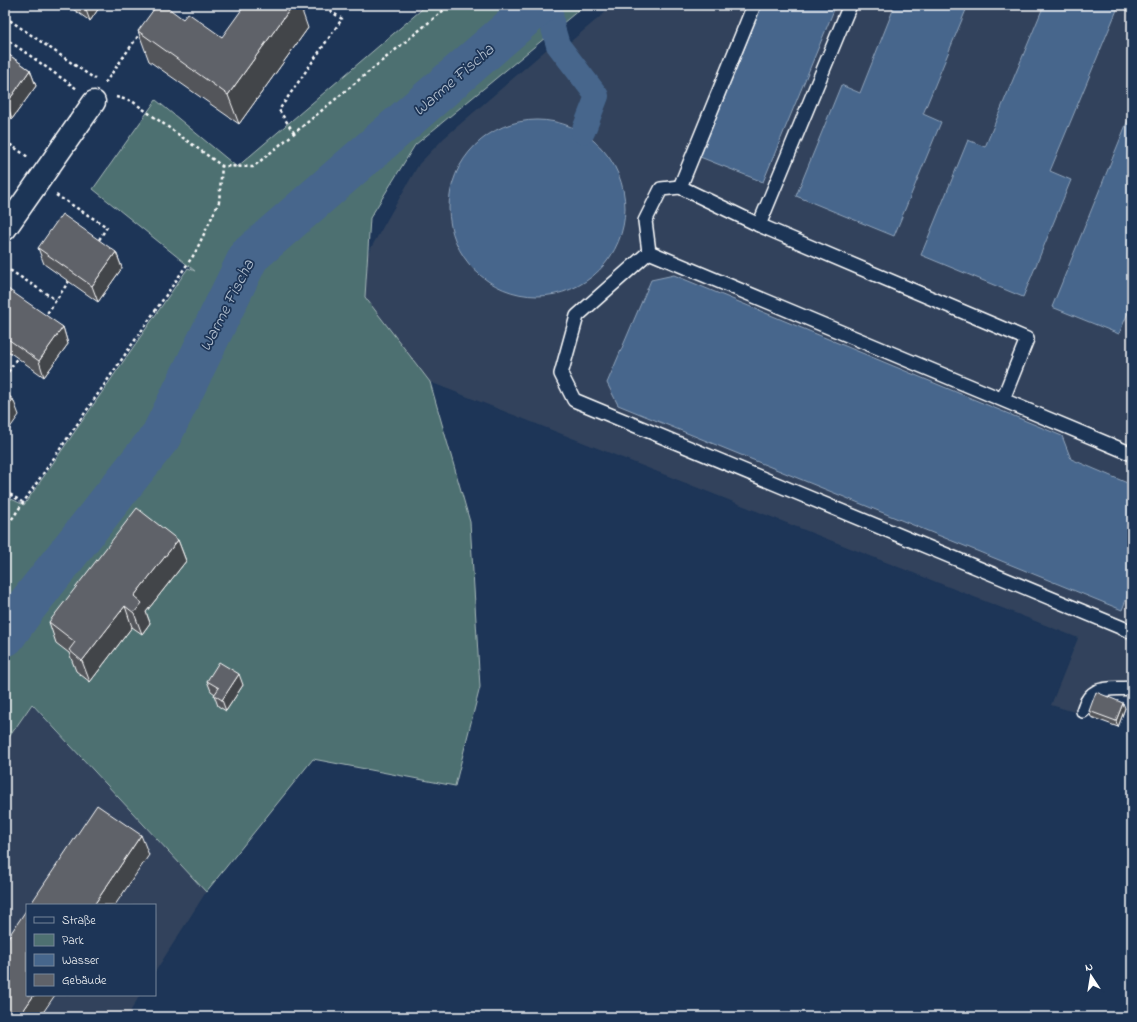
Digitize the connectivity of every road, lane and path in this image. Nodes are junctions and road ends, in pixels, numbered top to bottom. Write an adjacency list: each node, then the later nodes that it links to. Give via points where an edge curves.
1 (151, 5): 7 (path)
2 (160, 5): 7 (path)
3 (322, 5): 14 (path, via 342,19 280,110)
4 (450, 5): 14 (path)
5 (754, 5): 18 (lane)
6 (850, 5): 19 (lane)
7 (157, 9): 8 (path); 9 (path)
8 (163, 13)
9 (153, 15)
10 (5, 17): 13 (path)
11 (144, 28): 13 (path)
12 (5, 38): 13 (path)
13 (102, 94): 16 (path, via 132,101); 17 (street)
14 (294, 133): 16 (path, via 253,166)
15 (5, 141): 17 (path)
16 (222, 166): 32 (path, via 219,202 195,253)
17 (42, 177): 20 (street); 21 (path, via 107,227)
18 (680, 187): 19 (lane); 22 (lane, via 661,189 646,221)
19 (759, 225): 29 (lane, via 1027,338)
20 (5, 229)
21 (93, 249)
22 (649, 252): 29 (lane); 34 (lane, via 577,316 561,374 574,400)
23 (5, 267): 25 (path)
24 (69, 281): 25 (path)
25 (56, 300): 26 (path)
26 (40, 324)
27 (17, 358): 28 (path)
28 (5, 376)
29 (1003, 399): 30 (lane)
30 (1132, 454)
31 (5, 491): 32 (path)
32 (22, 502): 33 (path)
33 (5, 529)
34 (1132, 632)
35 (1132, 688): 36 (lane, via 1101,689 1092,694)
36 (1083, 711)

